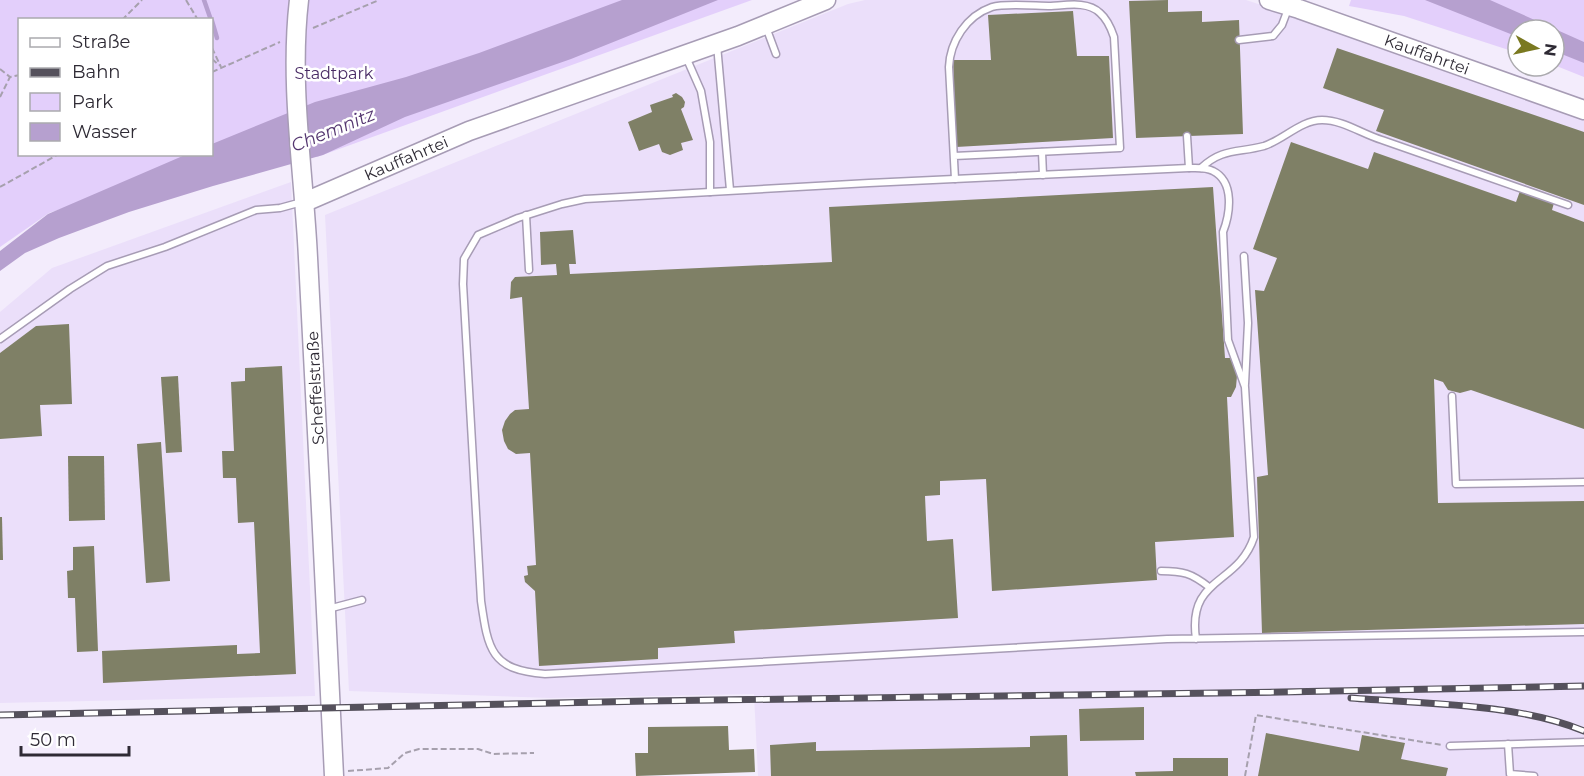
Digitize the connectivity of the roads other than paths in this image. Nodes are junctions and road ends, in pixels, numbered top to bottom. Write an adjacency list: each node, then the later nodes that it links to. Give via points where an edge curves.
1 (299, 0): 20 (street, Scheffelstraße, via 295,35)
2 (826, 0): 5 (street, Kauffahrtei)
3 (1269, 0): 4 (street, Kauffahrtei)
4 (1289, 6): 6 (lane, via 1273,36); 10 (street, Kauffahrtei)
5 (765, 25): 7 (street, Kauffahrtei); 9 (lane)
6 (1239, 40)
7 (717, 42): 8 (street, Kauffahrtei); 18 (lane)
8 (685, 54): 19 (lane, via 701,91 710,141); 20 (street, Kauffahrtei, via 469,131)
9 (776, 54)
10 (1584, 110)
11 (1187, 136): 14 (lane)
12 (1041, 152): 13 (lane); 13 (lane, via 1120,148 1114,37 1100,12 1086,5 993,7 974,16 950,53); 16 (lane)
13 (954, 156): 17 (lane)
14 (1189, 168): 15 (lane); 16 (lane)
15 (1201, 168): 21 (lane, via 1224,152 1264,146 1321,120 1340,122 1372,137); 26 (lane, via 1223,179 1228,198 1229,216 1223,232 1228,340)
16 (1043, 175): 17 (lane)
17 (955, 179): 18 (lane)
18 (730, 190): 19 (lane)
19 (710, 192): 22 (lane, via 585,199)
20 (305, 202): 25 (lane, Kauffahrtei, via 256,210 107,266); 32 (street, Scheffelstraße)
21 (1568, 205)
22 (526, 215): 24 (lane); 34 (lane, via 478,235 464,259 482,601 489,643 507,666 545,674)
23 (1244, 256): 26 (lane, via 1248,323)
24 (530, 270)
25 (0, 339)
26 (1245, 387): 30 (lane, via 1254,537 1248,553)
27 (1452, 396): 28 (lane, via 1456,484)
28 (1584, 482)
29 (1161, 571): 30 (lane, via 1181,571)
30 (1209, 587): 34 (lane, via 1197,604)
31 (362, 600): 32 (lane)
32 (326, 609): 38 (street, Scheffelstraße)
33 (1584, 632): 34 (lane)
34 (1196, 639)
35 (1584, 742): 36 (lane)
36 (1508, 744): 37 (lane); 39 (lane, via 1510,774)
37 (1450, 746)
38 (334, 774)
39 (1534, 776)

